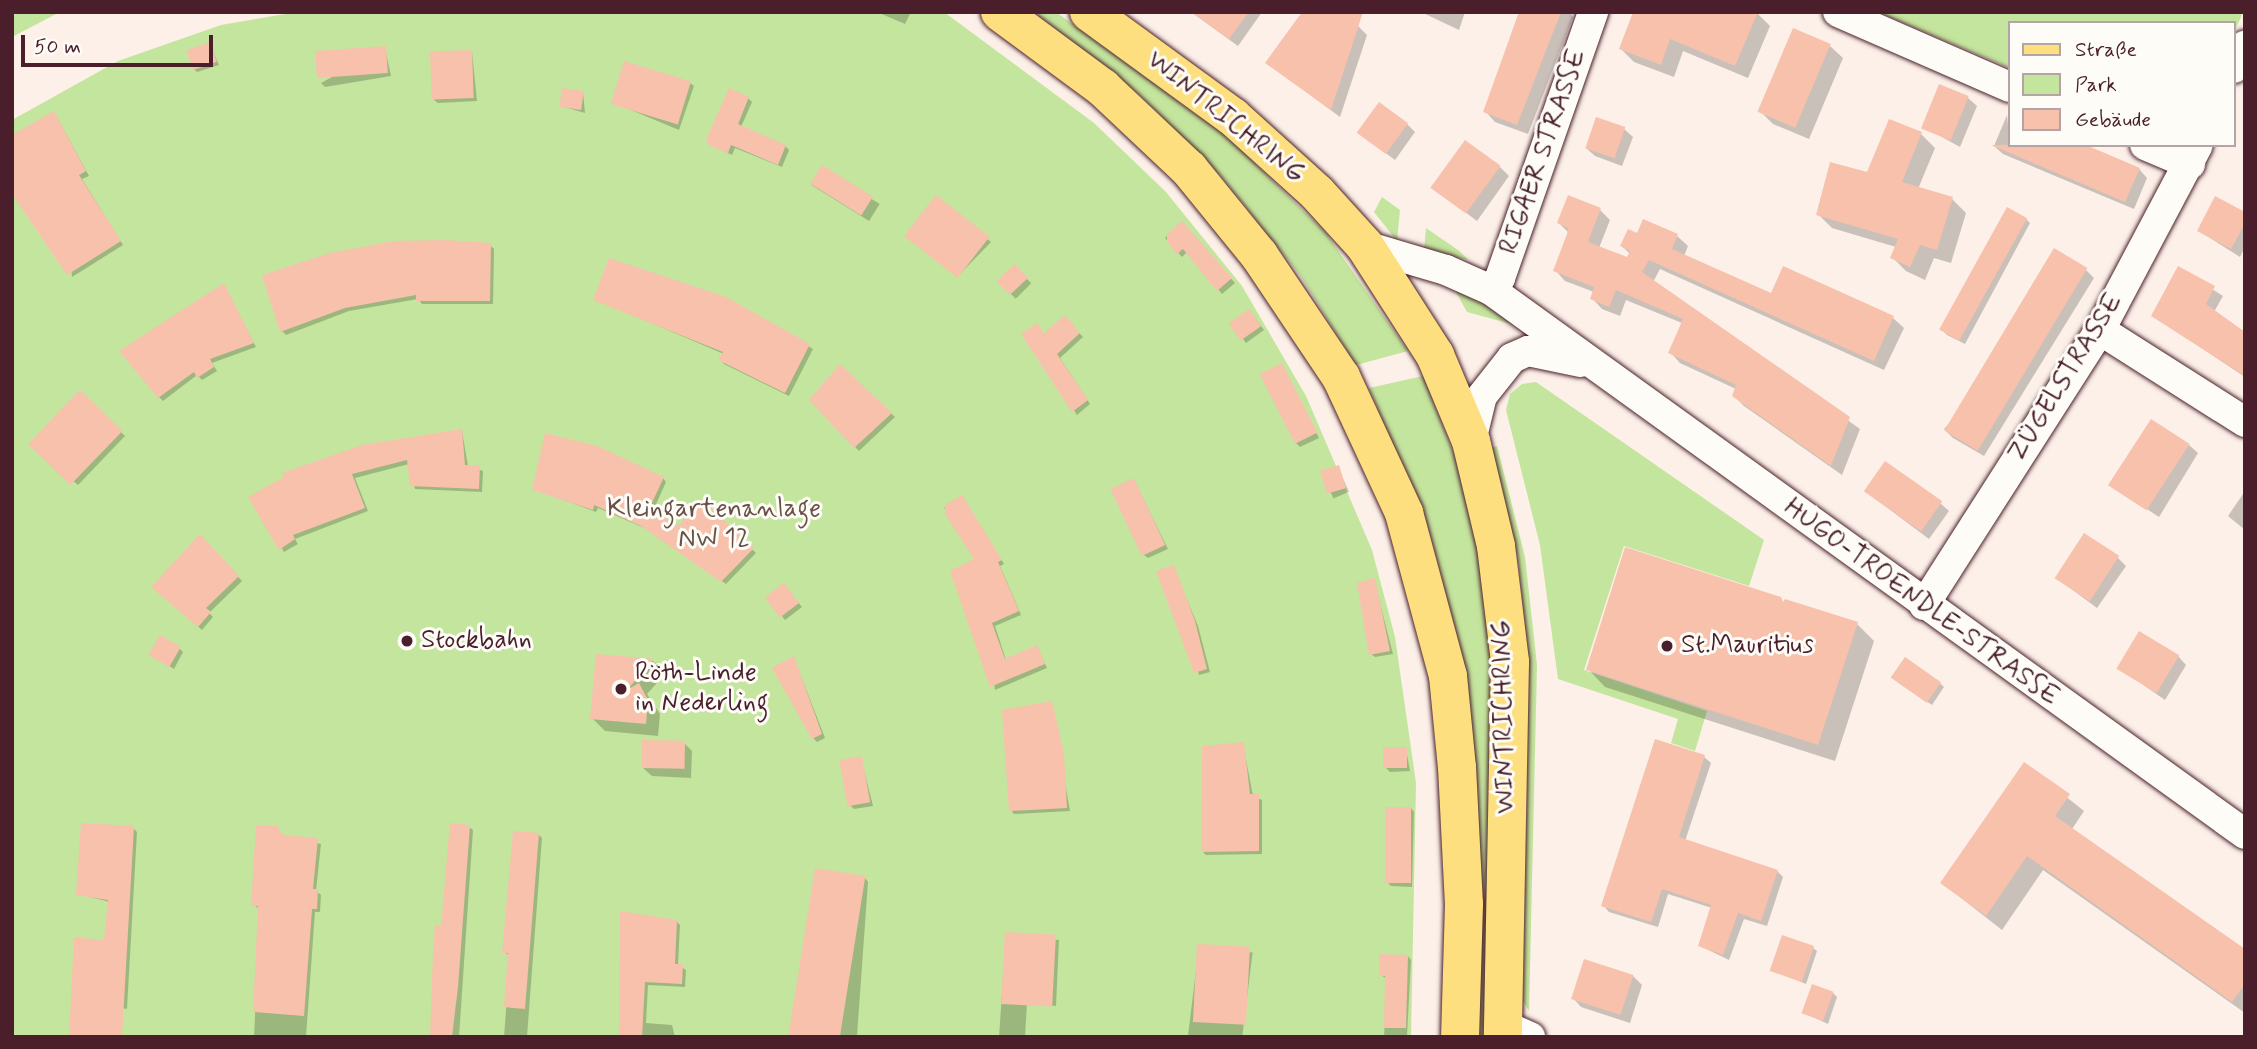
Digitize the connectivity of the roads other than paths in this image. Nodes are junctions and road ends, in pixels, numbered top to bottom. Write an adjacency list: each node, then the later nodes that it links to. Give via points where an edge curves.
1 (1000, 12): 19 (main road, WINTRICHRING, via 1104,88 1189,169 1259,255 1341,377 1404,513 1451,702 1464,904)
2 (1088, 12): 10 (main road, WINTRICHRING, via 1233,117 1317,193)
3 (1593, 12): 11 (street, RIGAER STRASSE, via 1504,265)
4 (1838, 12): 7 (street)
5 (2245, 45): 6 (street)
6 (2236, 64)
7 (2008, 86)
8 (2156, 147): 9 (street)
9 (2194, 155): 12 (street, ZÜGELSTRASSE)
10 (1365, 246): 11 (street, HUGO-TROENDLE-STRASSE, via 1446,270); 15 (main road, WINTRICHRING, via 1435,355)
11 (1491, 290): 13 (street, HUGO-TROENDLE-STRASSE)
12 (2099, 330): 14 (street); 16 (street, ZÜGELSTRASSE)
13 (1599, 368): 15 (street, HUGO-TROENDLE-STRASSE, via 1549,352 1528,351 1512,358 1482,397); 16 (street, HUGO-TROENDLE-STRASSE)
14 (2245, 422)
15 (1471, 442): 18 (main road, WINTRICHRING, via 1496,546 1510,662)
16 (1924, 605): 17 (street, HUGO-TROENDLE-STRASSE)
17 (2245, 834)
18 (1512, 1033)
19 (1460, 1037)

